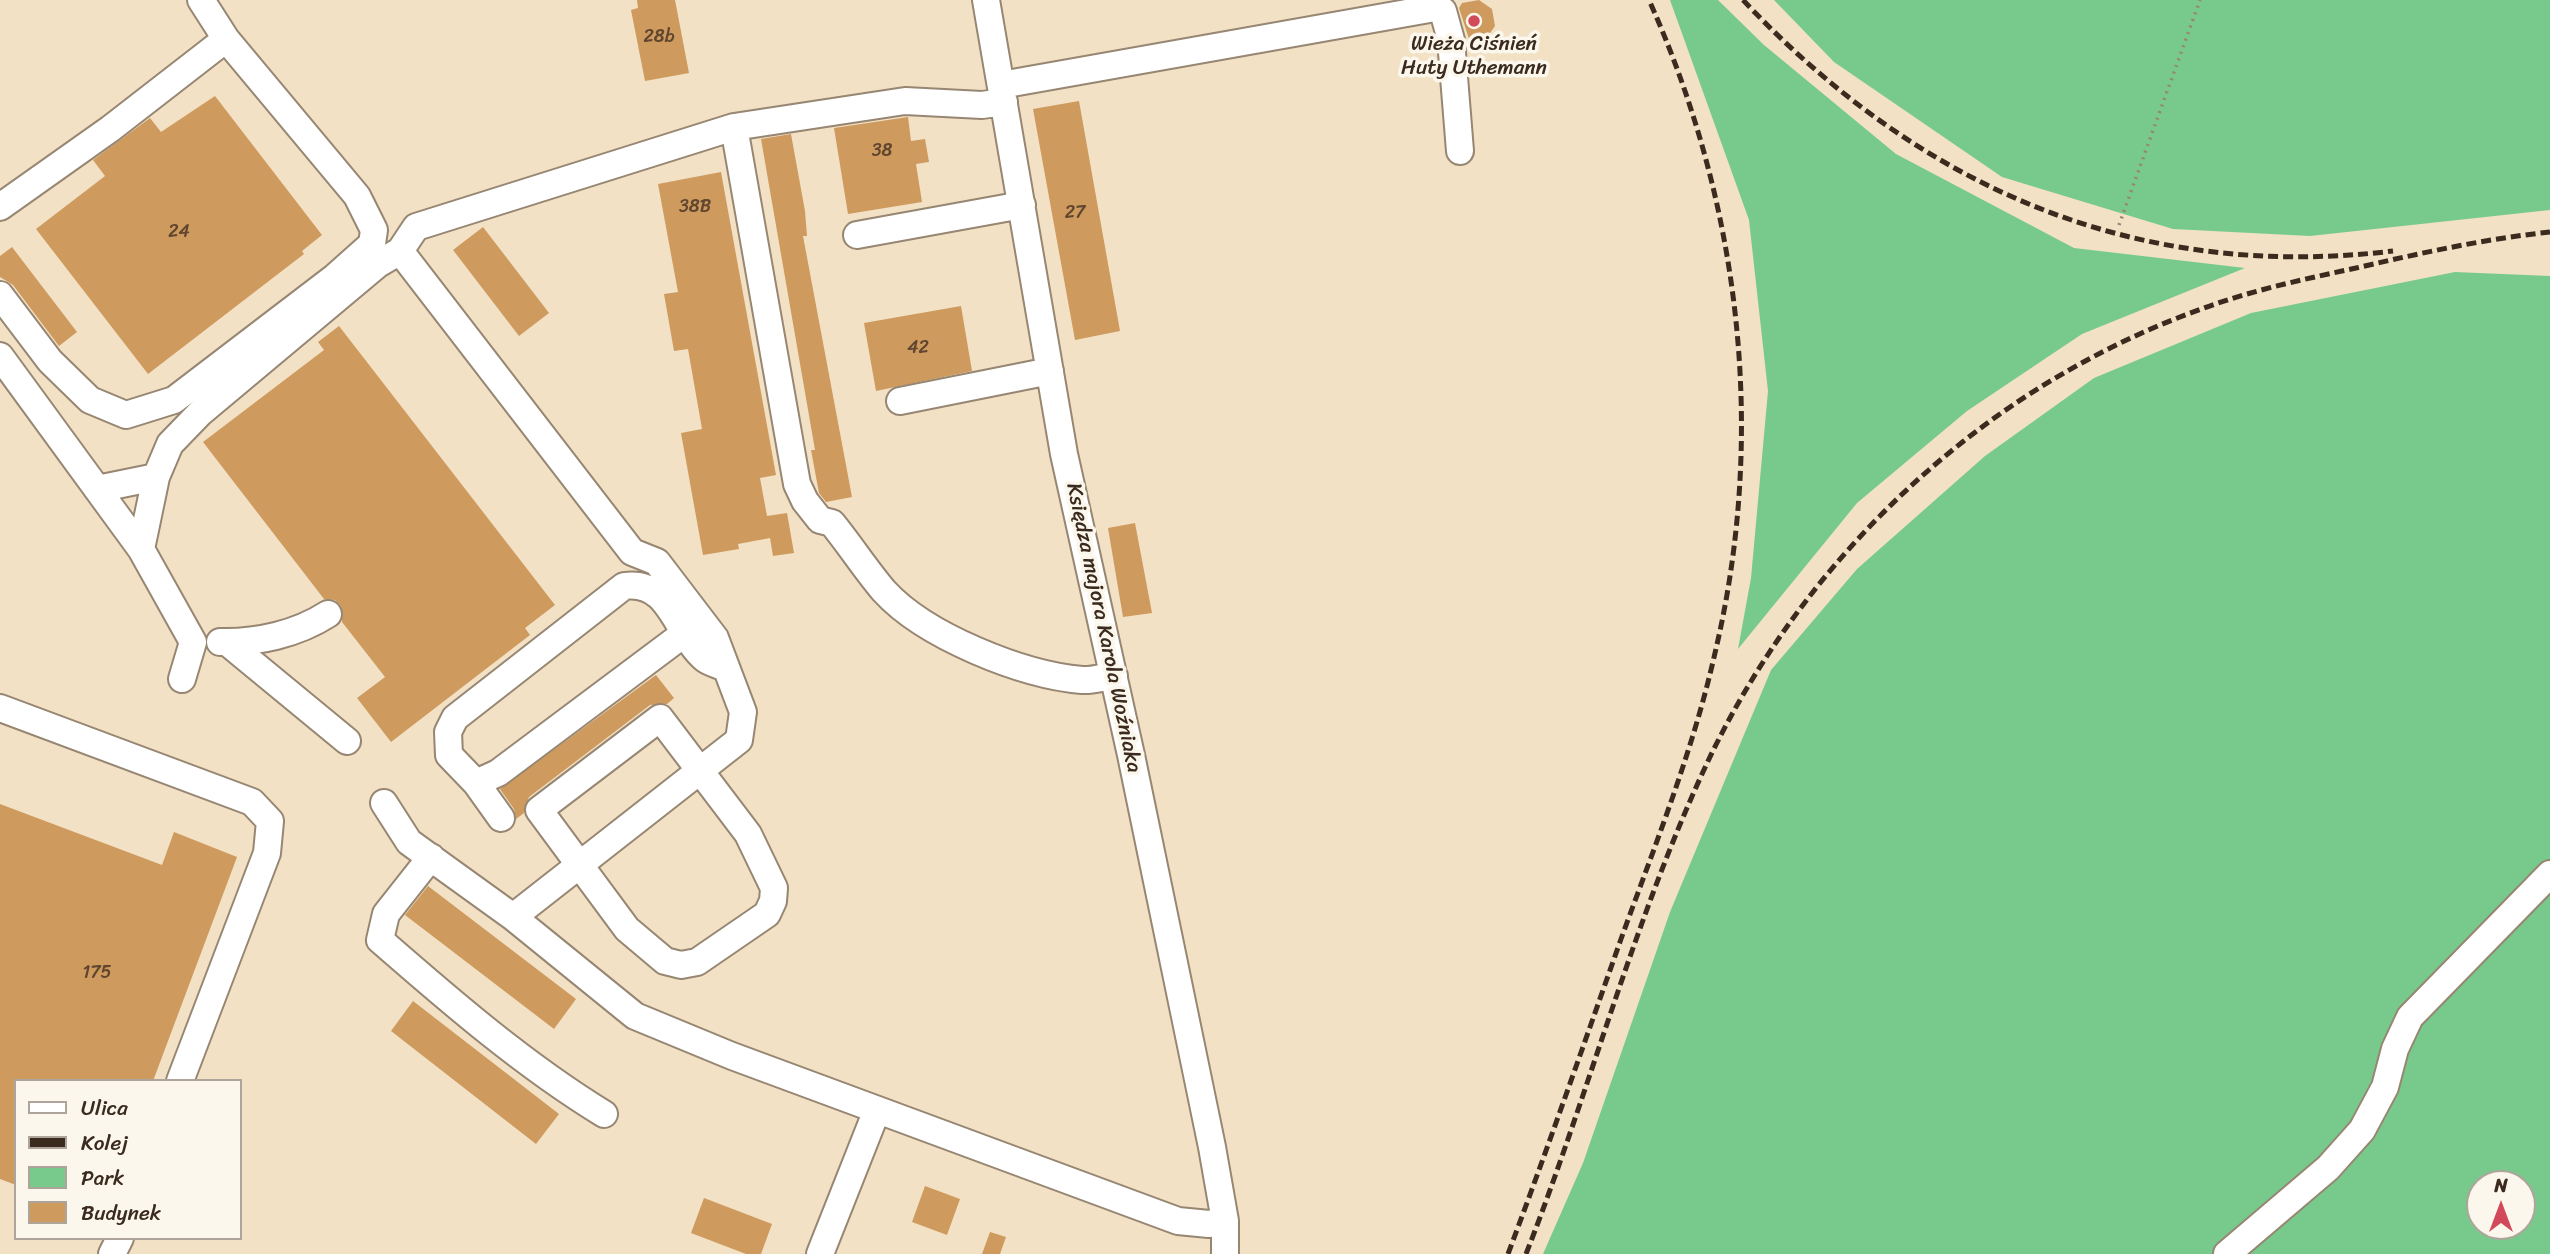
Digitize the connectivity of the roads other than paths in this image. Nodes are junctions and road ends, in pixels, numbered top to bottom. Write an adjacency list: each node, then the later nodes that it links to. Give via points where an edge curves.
1 (201, 0): 4 (street)
2 (986, 0): 5 (street, Księdza majora Karola Woźniaka)
3 (1448, 5): 5 (street); 7 (street)
4 (226, 39): 9 (street); 12 (street, via 357,196 374,230 372,244 174,400 126,415 90,400 50,361)
5 (1002, 93): 6 (street, via 982,105 905,102); 8 (street, Księdza majora Karola Woźniaka)
6 (734, 127): 11 (street, via 416,227); 24 (street, via 797,484 805,501 820,520 832,523 885,592 947,636 1013,666 1085,680)
7 (1460, 151)
8 (1022, 205): 10 (street); 14 (street, Księdza majora Karola Woźniaka)
9 (0, 207)
10 (857, 235)
11 (400, 251): 16 (street, via 378,264 200,413 170,444); 23 (street, via 632,552 657,562 715,638)
12 (0, 295)
13 (0, 356): 17 (street)
14 (1050, 372): 15 (street); 24 (street, Księdza majora Karola Woźniaka)
15 (900, 401)
16 (156, 477): 17 (street); 18 (street)
17 (97, 489): 18 (street)
18 (141, 550): 21 (street)
19 (328, 614): 22 (street, via 312,625 267,639)
20 (685, 633): 23 (street, via 706,660); 29 (street, via 498,773); 29 (street, via 659,594 640,584 624,586 455,718 448,732 449,755)
21 (192, 642): 22 (street); 25 (street)
22 (228, 643): 27 (street)
23 (726, 668): 28 (street, via 743,712 739,740)
24 (1114, 676): 39 (street, Księdza majora Karola Woźniaka)
25 (181, 679)
26 (0, 708): 36 (street, via 252,802 270,821 267,853)
27 (347, 741)
28 (701, 771): 33 (street); 33 (street, via 660,719 649,727 539,810); 33 (street, via 748,834 774,888 767,914 697,962 665,961 627,929)
29 (476, 783): 31 (street)
30 (384, 803): 32 (street, via 410,842)
31 (501, 818)
32 (430, 857): 35 (street); 38 (street, via 386,914 380,940 561,1087)
33 (578, 863): 35 (street)
34 (2550, 874): 42 (street, via 2410,1017 2385,1087 2362,1130 2328,1168)
35 (513, 917): 37 (street, via 635,1016)
36 (181, 1079)
37 (877, 1110): 39 (street, via 1178,1221); 40 (street)
38 (604, 1114)
39 (1225, 1221): 41 (street, Księdza majora Karola Woźniaka)
40 (820, 1254)
41 (1225, 1254)
42 (2227, 1254)

